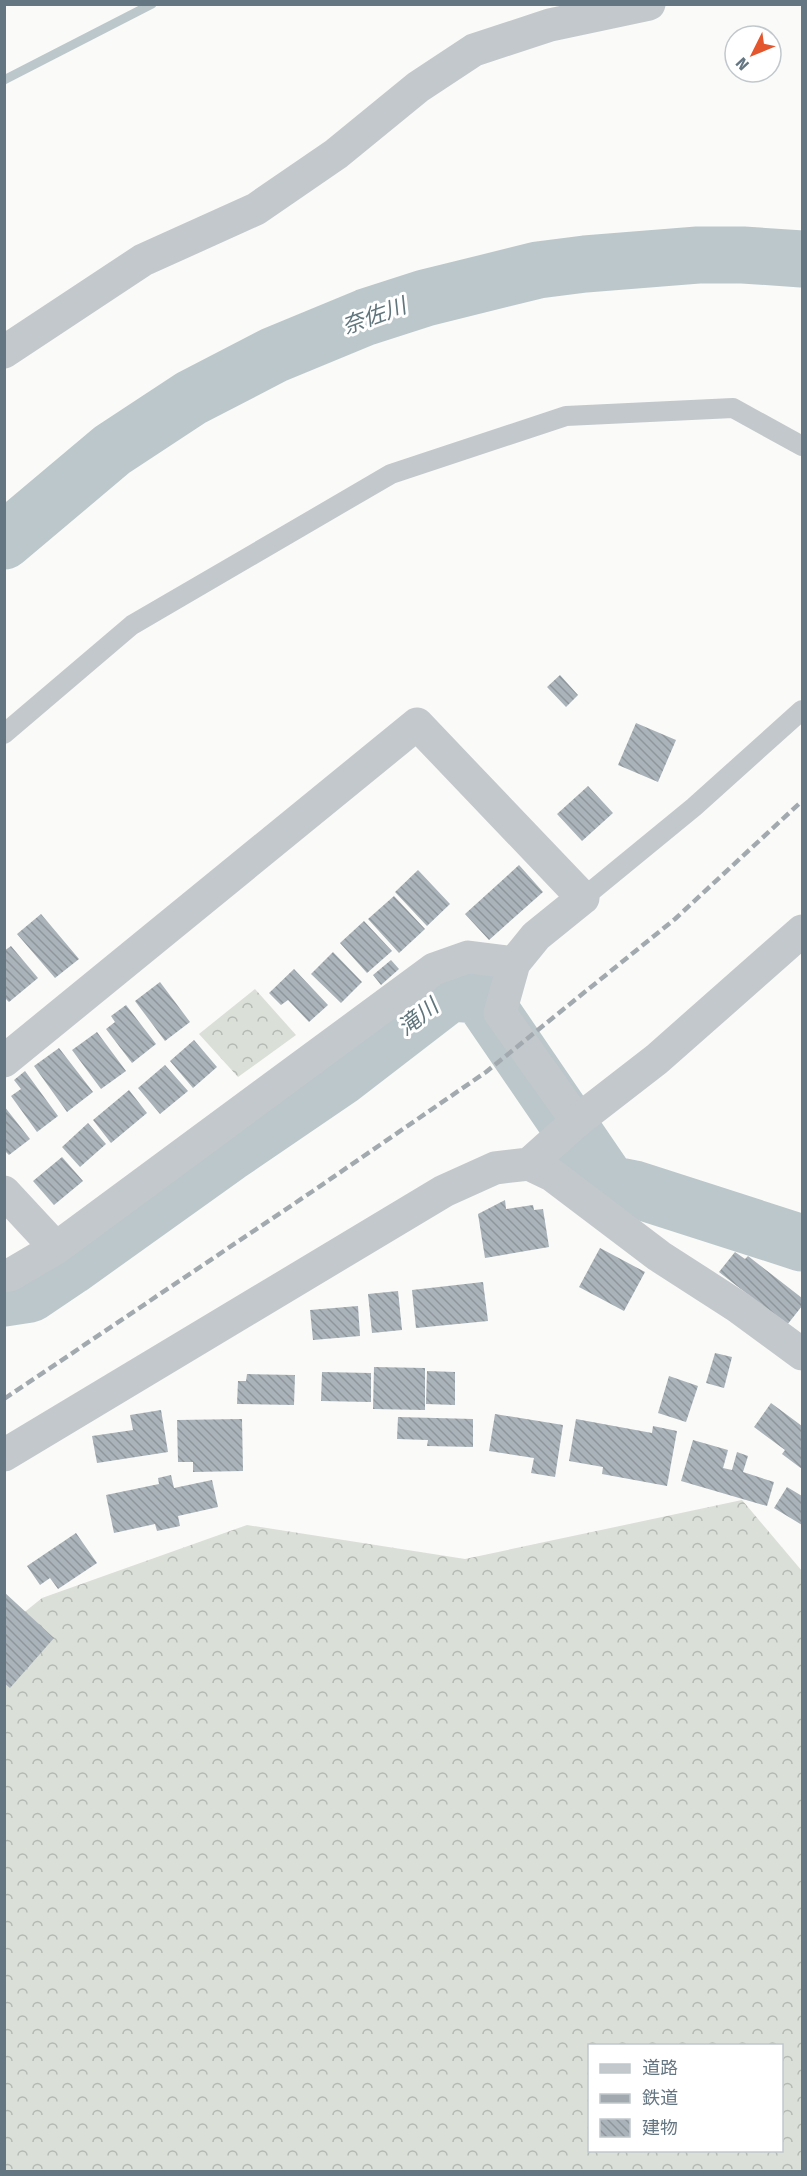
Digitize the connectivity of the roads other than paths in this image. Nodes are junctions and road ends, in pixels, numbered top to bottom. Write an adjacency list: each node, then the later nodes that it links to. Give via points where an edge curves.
1 (649, 4): 2 (street, via 550,25 474,50 418,87 336,154 256,209 143,260)
2 (4, 352)
3 (802, 446): 5 (lane, via 733,408 566,416 391,474 132,625)
4 (802, 710): 6 (lane, via 694,807)
5 (4, 734)
6 (583, 898): 8 (street, via 536,936); 9 (street, via 417,724)
7 (802, 931): 10 (street, via 657,1059)
8 (514, 963): 10 (street, via 500,1013); 13 (street, via 468,957 434,969)
9 (4, 1061)
10 (577, 1121): 11 (street)
11 (529, 1164): 15 (street, via 552,1175 659,1256); 16 (street, via 495,1168 444,1191)
12 (4, 1192): 13 (street)
13 (56, 1248): 14 (street)
14 (4, 1276)
15 (802, 1354)
16 (4, 1455)

